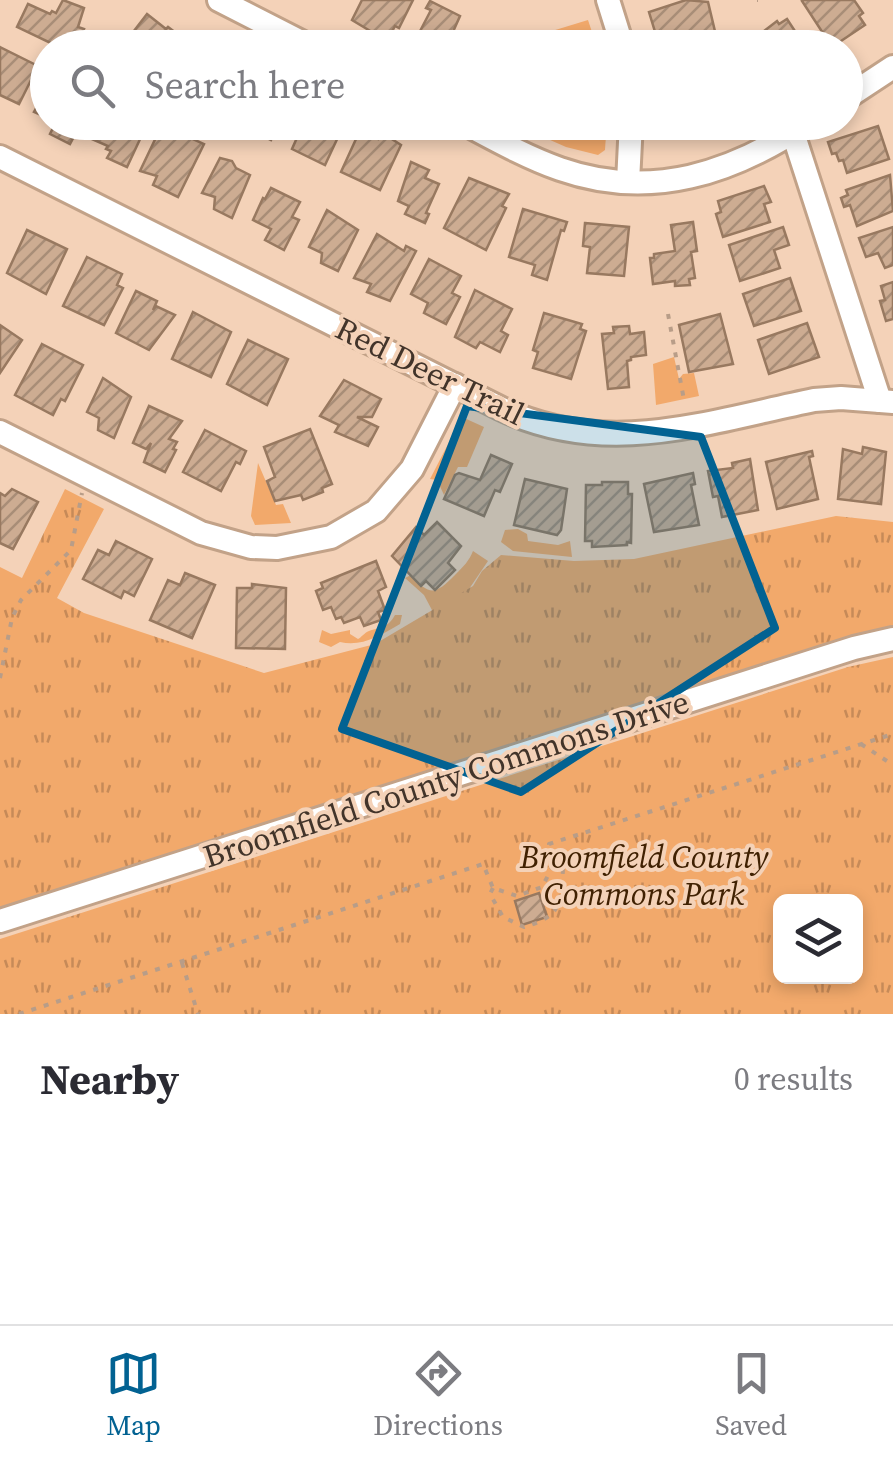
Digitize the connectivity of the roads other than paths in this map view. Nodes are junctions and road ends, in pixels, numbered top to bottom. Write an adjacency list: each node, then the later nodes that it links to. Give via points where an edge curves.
1 (219, 0): 3 (street)
2 (608, 0): 4 (street)
3 (278, 30)
4 (617, 30)
5 (893, 67): 6 (street)
6 (863, 87)
7 (500, 140): 12 (street, via 564,170)
8 (629, 140): 12 (street)
9 (779, 140): 12 (street, via 729,167)
10 (805, 140): 14 (street)
11 (0, 157): 13 (street, Red Deer Trail)
12 (628, 182)
13 (455, 385): 14 (street, Red Deer Trail, via 552,428 613,436 814,400); 15 (street, via 397,490 355,526 303,545 226,542)
14 (886, 402)
15 (0, 432)
16 (893, 639): 17 (street, Broomfield County Commons Drive)
17 (0, 921)

